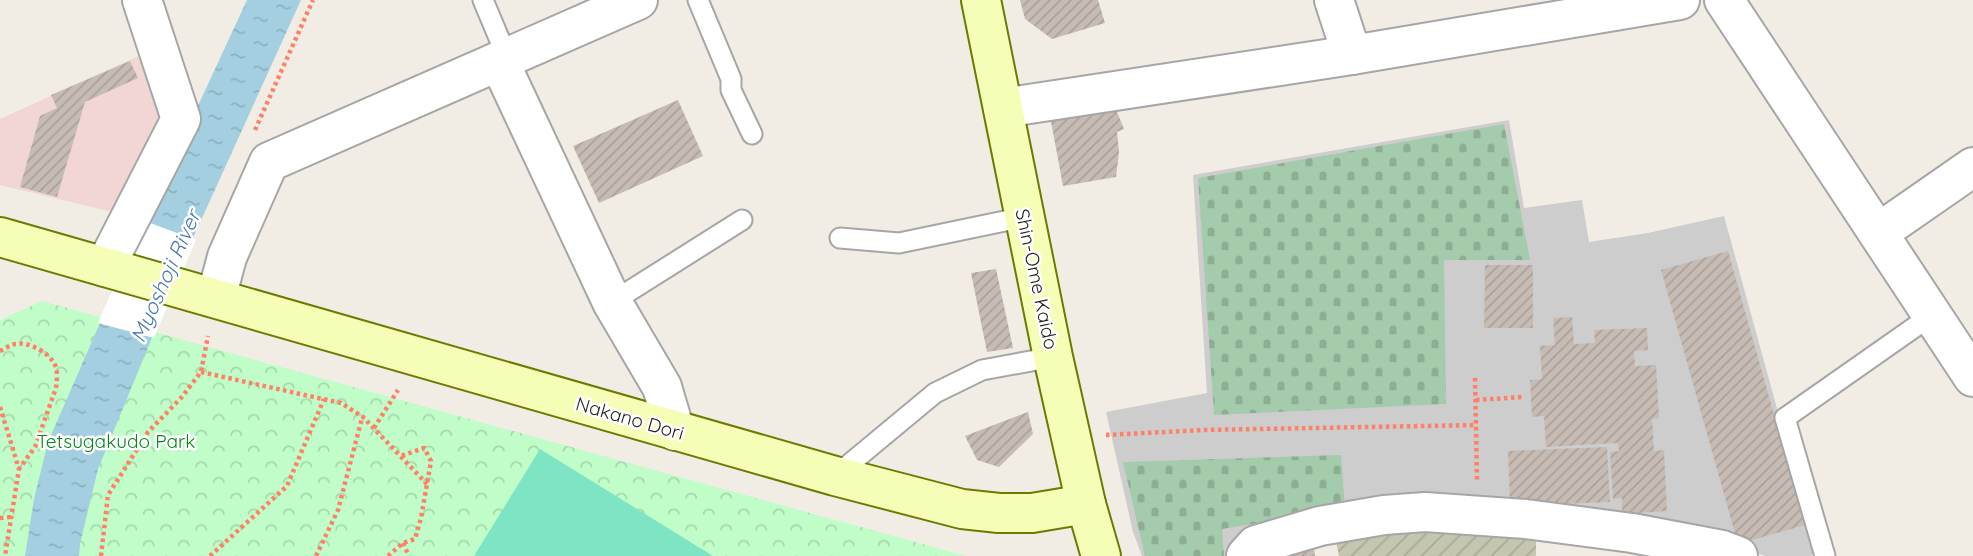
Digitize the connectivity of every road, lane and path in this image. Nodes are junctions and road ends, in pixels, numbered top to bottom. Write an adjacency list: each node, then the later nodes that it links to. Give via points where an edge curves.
1 (142, 0): 21 (street, via 181,119)
2 (313, 0): 13 (path)
3 (483, 0): 11 (lane)
4 (638, 0): 11 (street)
5 (698, 0): 14 (lane)
6 (981, 0): 12 (main road, Shin-Ome Kaido)
7 (1334, 0): 10 (street)
8 (1680, 0): 10 (street)
9 (1724, 0): 18 (street)
10 (1352, 55): 12 (street)
11 (503, 59): 22 (street, via 269,162 227,257); 23 (street)
12 (1003, 108): 16 (main road, Shin-Ome Kaido)
13 (254, 132)
14 (752, 134)
15 (1973, 167): 18 (street)
16 (1024, 217): 19 (lane, via 899,243); 27 (main road, Shin-Ome Kaido)
17 (742, 220): 23 (lane)
18 (1878, 233): 24 (street)
19 (840, 238)
20 (3, 242): 21 (main road)
21 (113, 269): 22 (main road, Nakano Dori)
22 (216, 298): 39 (main road, Nakano Dori)
23 (612, 302): 39 (street, via 662,387)
24 (1933, 315): 29 (street); 59 (lane, via 1785,418)
25 (208, 337): 28 (path)
26 (0, 351): 42 (path, via 17,343 32,346 47,355 57,378 35,447)
27 (1053, 357): 43 (lane, via 982,370 935,393); 45 (main road, Shin-Ome Kaido)
28 (201, 372): 33 (path); 51 (path, via 148,432 108,495)
29 (1973, 377)
30 (1475, 378): 34 (path)
31 (398, 390): 38 (path)
32 (1523, 397): 34 (path)
33 (324, 399): 36 (path, via 341,402); 52 (path, via 287,486)
34 (1476, 400): 37 (path)
35 (0, 407): 42 (path)
36 (363, 417): 38 (path); 53 (path, via 338,510)
37 (1477, 425): 40 (path); 46 (path)
38 (374, 428): 41 (path)
39 (675, 431): 43 (main road, Nakano Dori)
40 (1101, 435)
41 (401, 457): 44 (path); 44 (path, via 424,448 431,461)
42 (19, 469): 47 (path)
43 (835, 476): 45 (main road, Nakano Dori, via 962,509 1032,513)
44 (427, 484): 49 (path, via 415,539)
45 (1086, 504): 56 (main road, Shin-Ome Kaido)
46 (1478, 515): 57 (street, via 1384,514 1256,545); 58 (street, via 1632,533)
47 (11, 517): 48 (path); 50 (path)
48 (0, 518)
49 (403, 543): 54 (path); 55 (path)
50 (5, 556)
51 (101, 556)
52 (209, 556)
53 (316, 556)
54 (388, 556)
55 (408, 556)
56 (1101, 556)
57 (1247, 556)
58 (1738, 556)
59 (1825, 556)

